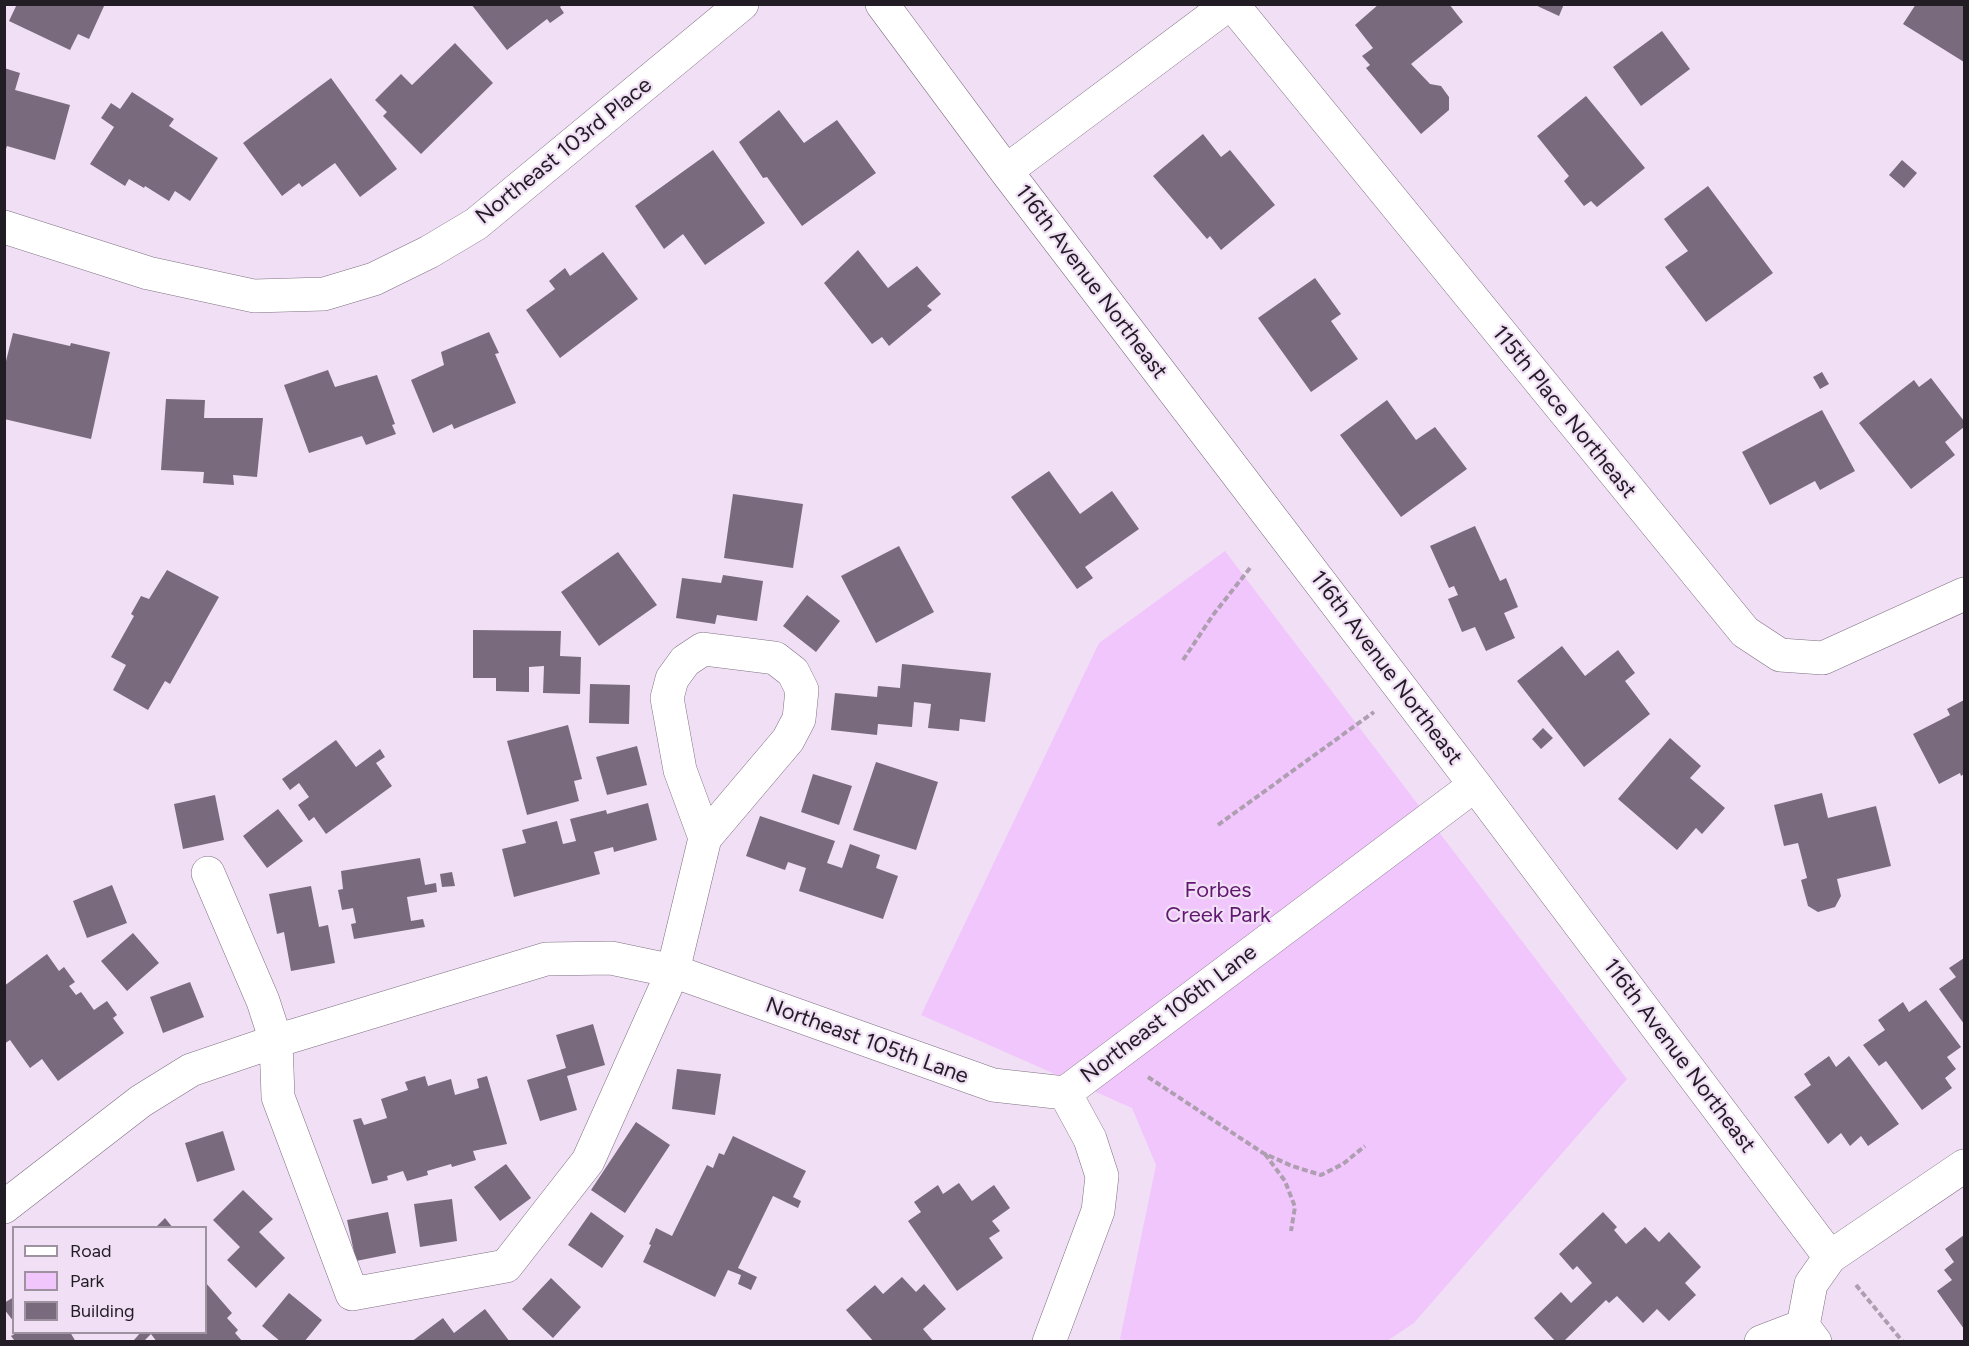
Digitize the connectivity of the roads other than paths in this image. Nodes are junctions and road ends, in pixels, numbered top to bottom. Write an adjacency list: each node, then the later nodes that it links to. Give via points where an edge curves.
1 (742, 4): 5 (street, Northeast 103rd Place, via 476,224 374,279 324,294 254,296 148,273)
2 (882, 4): 4 (street, 116th Avenue Northeast)
3 (1231, 4): 4 (street); 6 (street, 115th Place Northeast, via 1745,632 1779,655 1823,658)
4 (1006, 171): 7 (street, 116th Avenue Northeast)
5 (4, 227)
6 (1965, 594)
7 (1475, 785): 12 (street, Northeast 106th Lane); 15 (street, 116th Avenue Northeast)
8 (705, 838): 8 (street, via 788,740 799,719 802,690 793,672 775,658 703,649 685,662 672,679 667,698 680,770); 10 (street)
9 (208, 873): 11 (street)
10 (673, 972): 11 (street, Northeast 105th Lane, via 611,958 546,959); 11 (street, via 588,1161 506,1266 352,1294 278,1096); 12 (street, Northeast 105th Lane, via 993,1085)
11 (276, 1041): 14 (street, Northeast 105th Lane, via 191,1070 141,1101)
12 (1065, 1093): 17 (street, via 1090,1139 1102,1176 1098,1211)
13 (1965, 1166): 15 (street)
14 (4, 1207)
15 (1830, 1257): 16 (street, via 1811,1284)
16 (1809, 1334): 18 (street)
17 (1048, 1341)
18 (1761, 1341)

